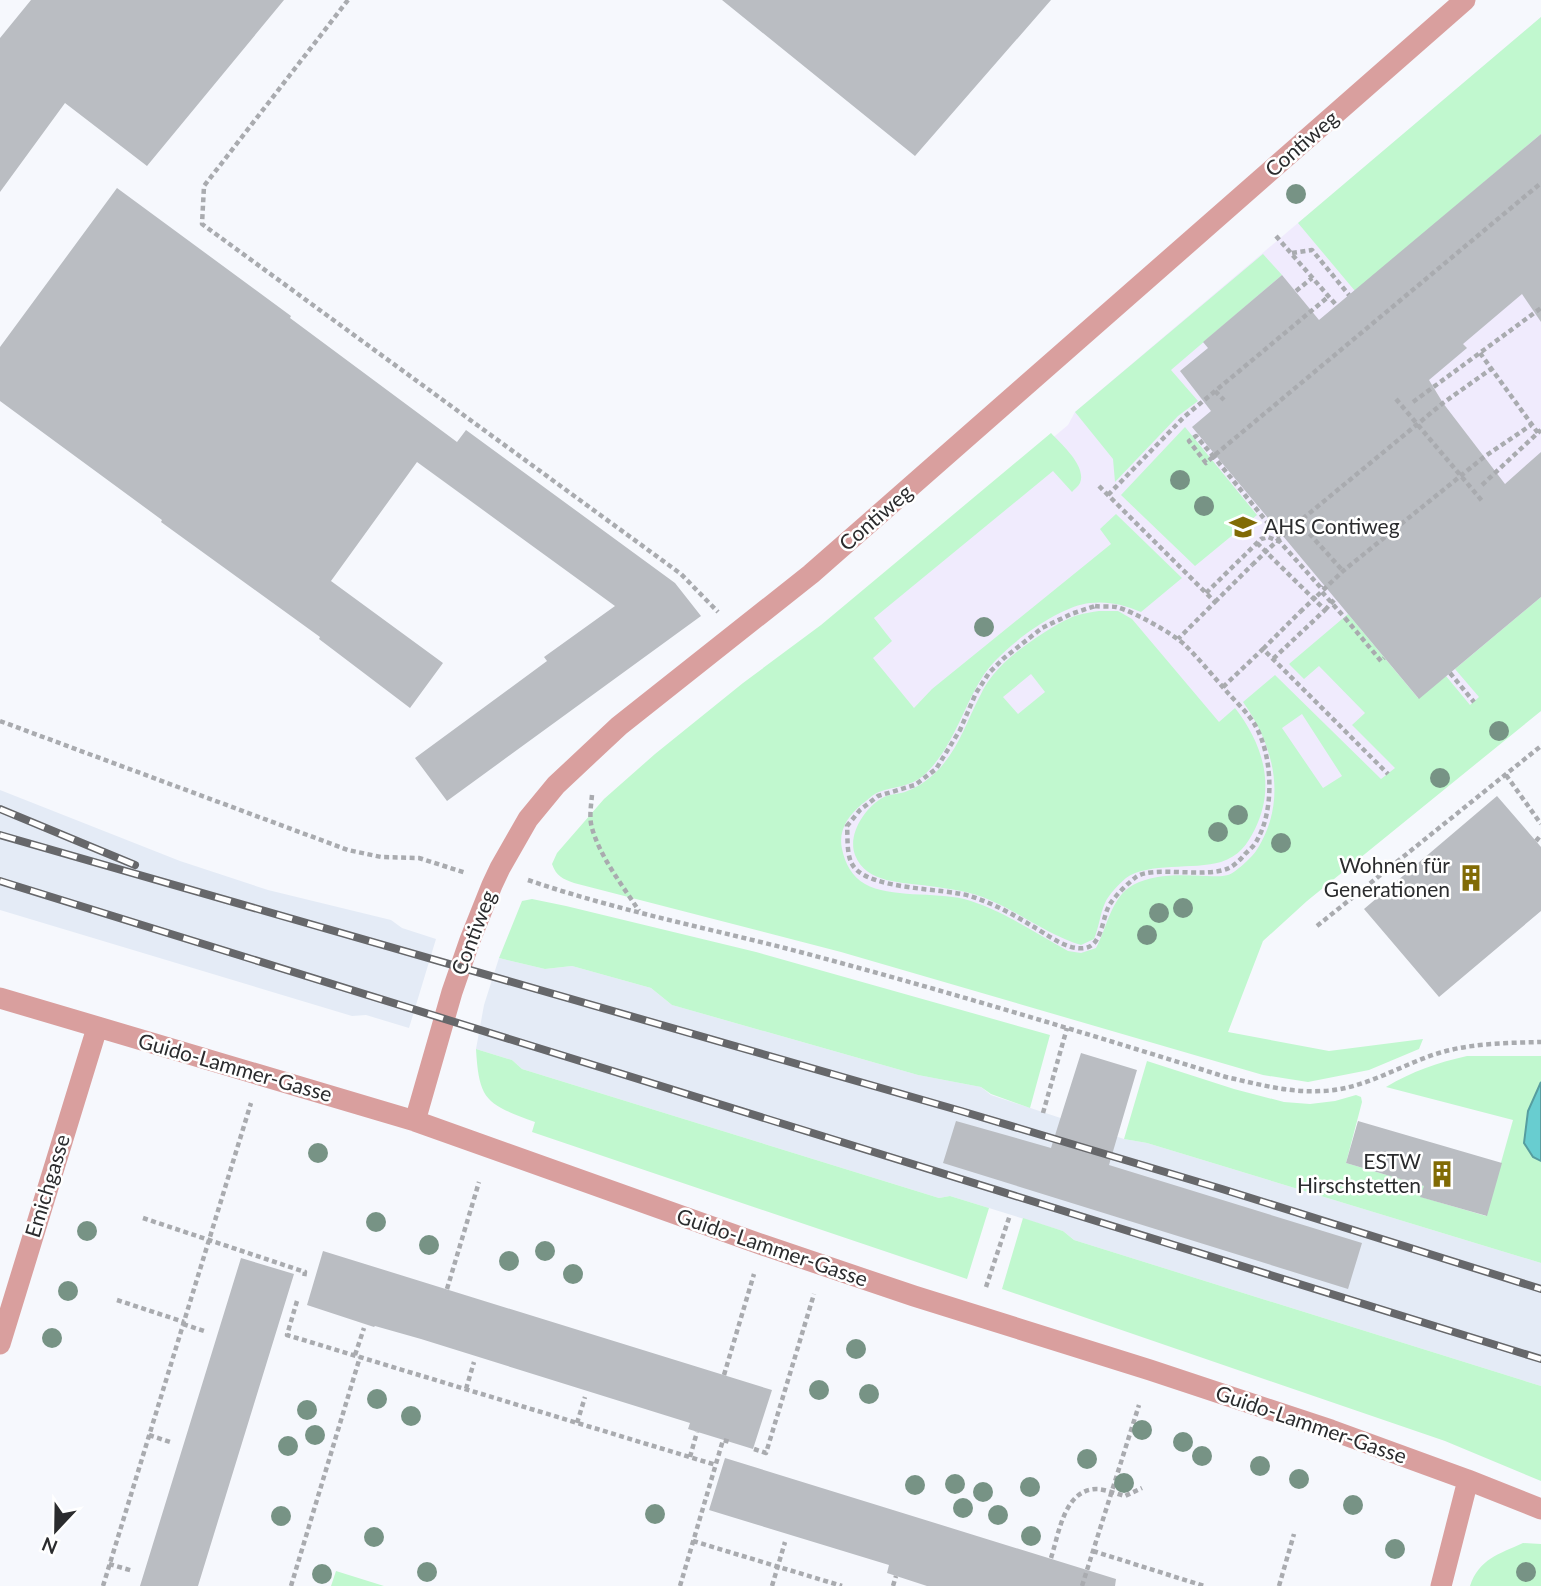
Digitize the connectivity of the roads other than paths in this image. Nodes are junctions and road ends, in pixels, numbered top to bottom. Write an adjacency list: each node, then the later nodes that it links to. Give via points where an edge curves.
1 (1465, 0): 4 (street, Contiweg, via 888,508 619,726 556,785 528,820 492,885 452,992)
2 (0, 998): 3 (street, Guido-Lammer-Gasse)
3 (97, 1028): 4 (street, Guido-Lammer-Gasse); 5 (street, Emichgasse)
4 (415, 1121): 6 (street, Guido-Lammer-Gasse, via 763,1245 1331,1430)
5 (0, 1344)
6 (1468, 1480): 7 (street, Guido-Lammer-Gasse); 8 (street)
7 (1541, 1509)
8 (1441, 1586)

